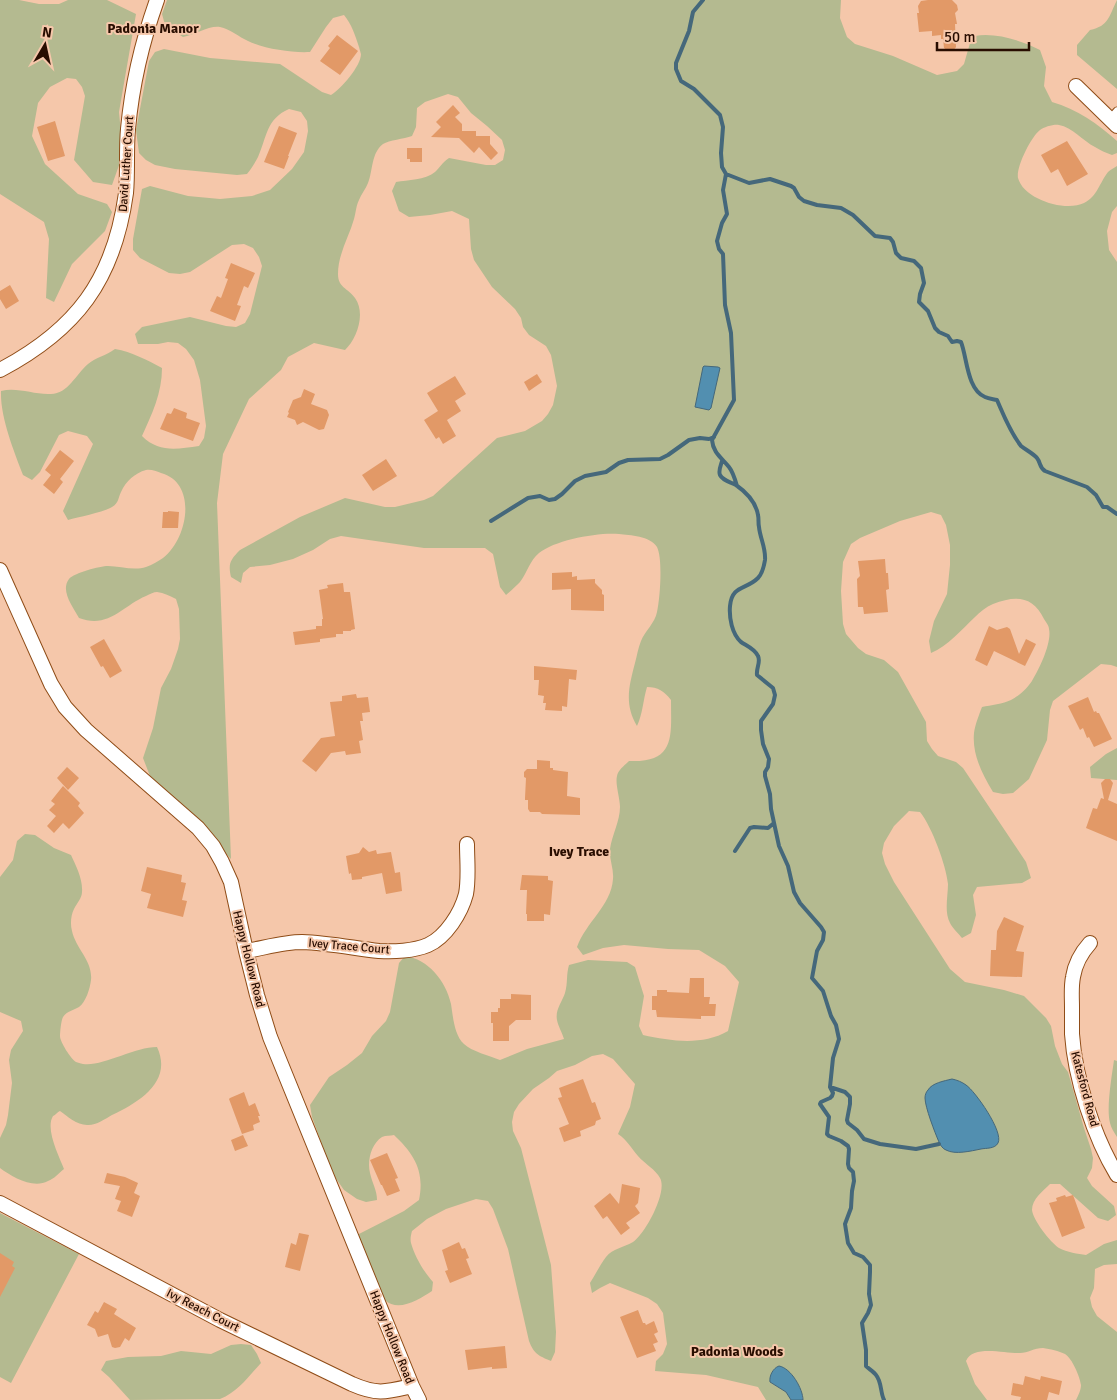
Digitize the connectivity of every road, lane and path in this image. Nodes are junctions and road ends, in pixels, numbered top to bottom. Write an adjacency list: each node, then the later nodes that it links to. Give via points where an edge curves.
1 (157, 0): 4 (street, David Luther Court, via 140,53 128,130 126,191 115,245 105,269 93,292 63,327 46,342)
2 (1076, 86): 3 (street)
3 (1115, 119)
4 (0, 370)
5 (0, 570): 8 (street, Happy Hollow Road, via 51,684 65,707 86,730 191,822 212,846 231,882)
6 (467, 844): 8 (street, Ivey Trace Court, via 467,882 461,909 453,922 428,944 407,950 380,951 301,942)
7 (1090, 943): 9 (street, Katesford Road, via 1080,956 1073,977 1072,1035 1087,1107)
8 (246, 951): 11 (street, Happy Hollow Road, via 270,1036)
9 (1117, 1175)
10 (0, 1203): 11 (street, Ivy Reach Court, via 220,1320 358,1387 387,1392)
11 (412, 1386): 12 (street, Happy Hollow Road)
12 (419, 1400)

